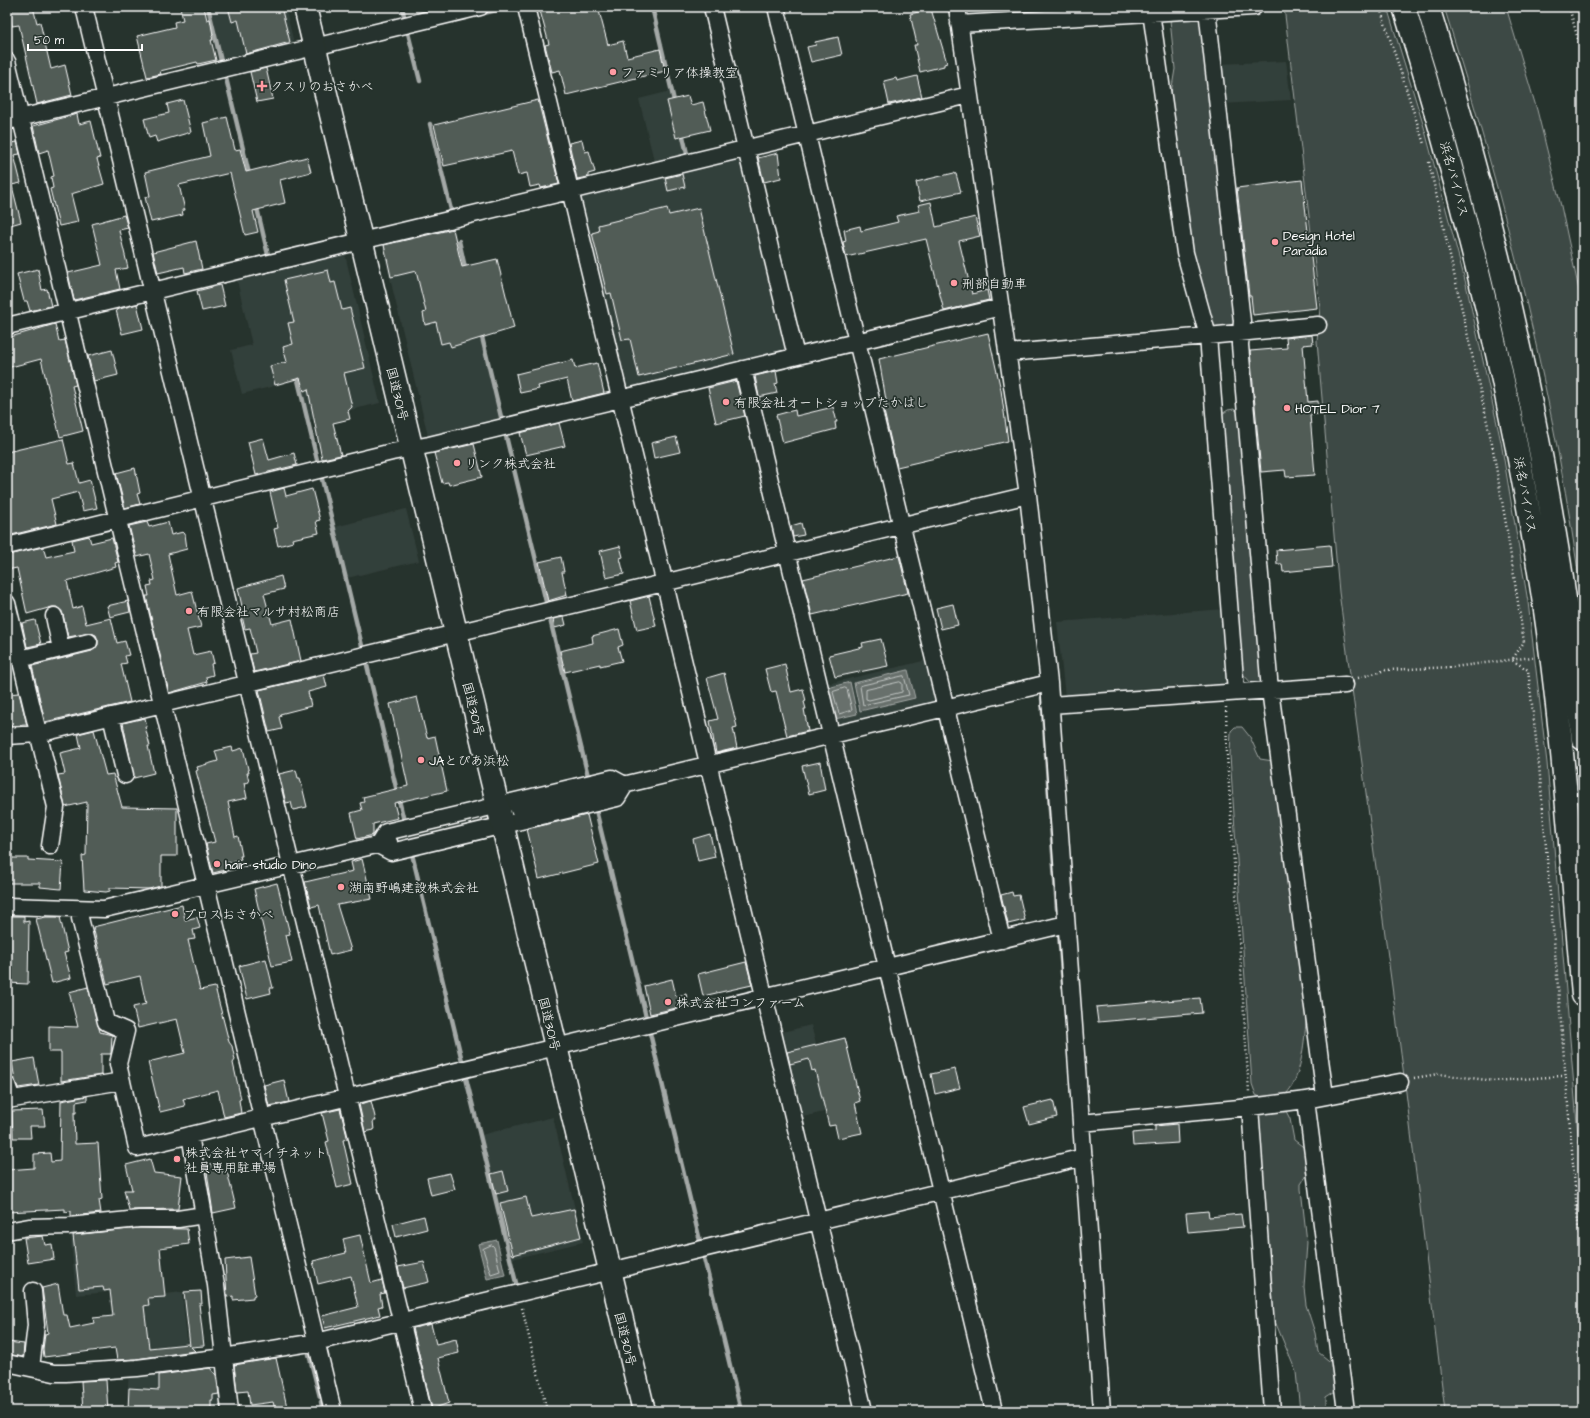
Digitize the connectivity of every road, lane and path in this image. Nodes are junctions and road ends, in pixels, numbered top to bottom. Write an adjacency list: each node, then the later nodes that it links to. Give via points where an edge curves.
1 (84, 7): 20 (street)
2 (305, 7): 16 (highway, 国道301号)
3 (480, 7): 16 (street)
4 (526, 7): 26 (street)
5 (712, 7): 24 (street)
6 (776, 7): 22 (street)
7 (957, 7): 15 (street)
8 (1254, 7): 13 (street)
9 (1376, 7): 23 (path, via 1382,11)
10 (1404, 7): 84 (highway, 浜名バイパス, via 1462,201 1500,360 1531,519 1554,681)
11 (1428, 7): 68 (highway, 浜名バイパス, via 1484,195 1522,354 1553,516 1568,612)
12 (1569, 7): 17 (path)
13 (1200, 9): 14 (street); 33 (street, via 1242,321)
14 (1149, 10): 15 (street); 34 (street, via 1184,246)
15 (959, 24): 19 (street)
16 (314, 47): 20 (street); 27 (highway, 国道301号)
17 (1583, 57)
18 (7, 61): 21 (street)
19 (970, 94): 22 (street); 29 (street)
20 (106, 97): 21 (street); 28 (street)
21 (14, 119): 30 (street)
22 (806, 134): 24 (street); 35 (street)
23 (1425, 147)
24 (746, 148): 26 (street); 37 (street)
25 (1427, 155): 55 (path, via 1475,365 1506,524 1524,642)
26 (570, 191): 27 (street); 39 (street)
27 (361, 241): 28 (street); 40 (highway, 国道301号)
28 (153, 291): 30 (street); 42 (street)
29 (1000, 307): 35 (street); 36 (street)
30 (67, 312): 32 (street); 43 (street)
31 (1318, 325): 33 (street)
32 (7, 326)
33 (1241, 333): 34 (street); 59 (street)
34 (1208, 336): 36 (street); 60 (street)
35 (856, 342): 37 (street); 44 (street)
36 (1007, 352): 41 (street)
37 (796, 356): 38 (street)
38 (743, 369): 39 (street); 46 (street)
39 (620, 398): 40 (street); 47 (street)
40 (411, 448): 42 (street); 50 (highway, 国道301号)
41 (1028, 495): 44 (street); 57 (street)
42 (203, 499): 43 (street); 56 (street)
43 (118, 520): 45 (street); 61 (street)
44 (901, 526): 46 (street); 63 (street)
45 (7, 546)
46 (787, 553): 47 (street); 66 (street)
47 (665, 583): 50 (street); 69 (street)
48 (8, 607): 54 (street)
49 (54, 616): 52 (street)
50 (456, 633): 56 (street); 73 (highway, 国道301号)
51 (89, 642): 52 (street)
52 (61, 649): 54 (street)
53 (1536, 657): 55 (path)
54 (20, 658): 65 (street)
55 (1512, 660): 58 (path, via 1453,667 1386,670 1364,675); 104 (path, via 1528,670 1536,733)
56 (247, 683): 61 (street); 77 (street)
57 (1049, 683): 62 (street); 63 (street)
58 (1345, 685): 59 (street)
59 (1270, 690): 60 (street); 91 (street)
60 (1231, 692): 62 (street); 94 (path, via 1227,755)
61 (162, 704): 64 (street); 78 (street)
62 (1050, 705): 81 (street)
63 (944, 708): 66 (street); 82 (street)
64 (111, 716): 65 (street); 70 (street)
65 (38, 734): 67 (street); 76 (street, via 56,807)
66 (831, 735): 69 (street); 83 (street)
67 (7, 736)
68 (1583, 739)
69 (709, 765): 71 (street); 85 (street)
70 (125, 775)
71 (625, 785): 72 (street); 73 (street, via 612,778)
72 (519, 810)
73 (500, 815): 75 (street, via 386,832); 86 (highway, 国道301号)
74 (480, 820): 75 (street)
75 (378, 845): 77 (street)
76 (50, 846)
77 (291, 866): 78 (street); 92 (street)
78 (206, 886): 80 (street, via 121,906); 95 (street)
79 (7, 906): 80 (street)
80 (80, 910): 88 (street, via 106,1022 126,1031 118,1064)
81 (1066, 924): 82 (street); 96 (street)
82 (1002, 940): 83 (street)
83 (887, 967): 85 (street); 99 (street)
84 (1583, 995)
85 (764, 997): 86 (street); 101 (street)
86 (556, 1047): 92 (street); 103 (highway, 国道301号)
87 (1562, 1076): 89 (path, via 1495,1081 1430,1074)
88 (122, 1081): 90 (street); 97 (street, via 137,1148)
89 (1400, 1082): 91 (street)
90 (9, 1095)
91 (1325, 1096): 93 (street)
92 (347, 1098): 95 (street); 107 (street)
93 (1306, 1100): 94 (street); 121 (street)
94 (1250, 1107): 96 (street); 120 (street)
95 (262, 1118): 97 (street); 108 (street)
96 (1081, 1123): 98 (street)
97 (190, 1135): 100 (street)
98 (1084, 1157): 99 (street); 119 (street)
99 (941, 1192): 101 (street); 118 (street)
100 (204, 1215): 102 (street, via 178,1219 139,1219 29,1227); 109 (street, via 216,1285)
101 (819, 1221): 103 (street); 117 (street)
102 (7, 1231)
103 (610, 1271): 106 (street); 116 (highway, 国道301号)
104 (1583, 1280)
105 (33, 1291): 111 (street, via 36,1325)
106 (518, 1294): 107 (street); 115 (path)
107 (401, 1322): 108 (street); 114 (street)
108 (316, 1342): 109 (street); 113 (street)
109 (224, 1357): 111 (street, via 137,1368 66,1373); 112 (street)
110 (7, 1363): 111 (street)
111 (31, 1368)
112 (230, 1411)
113 (332, 1411)
114 (423, 1411)
115 (546, 1411)
116 (644, 1411)
117 (864, 1411)
118 (994, 1411)
119 (1102, 1411)
120 (1272, 1411)
121 (1346, 1411)

